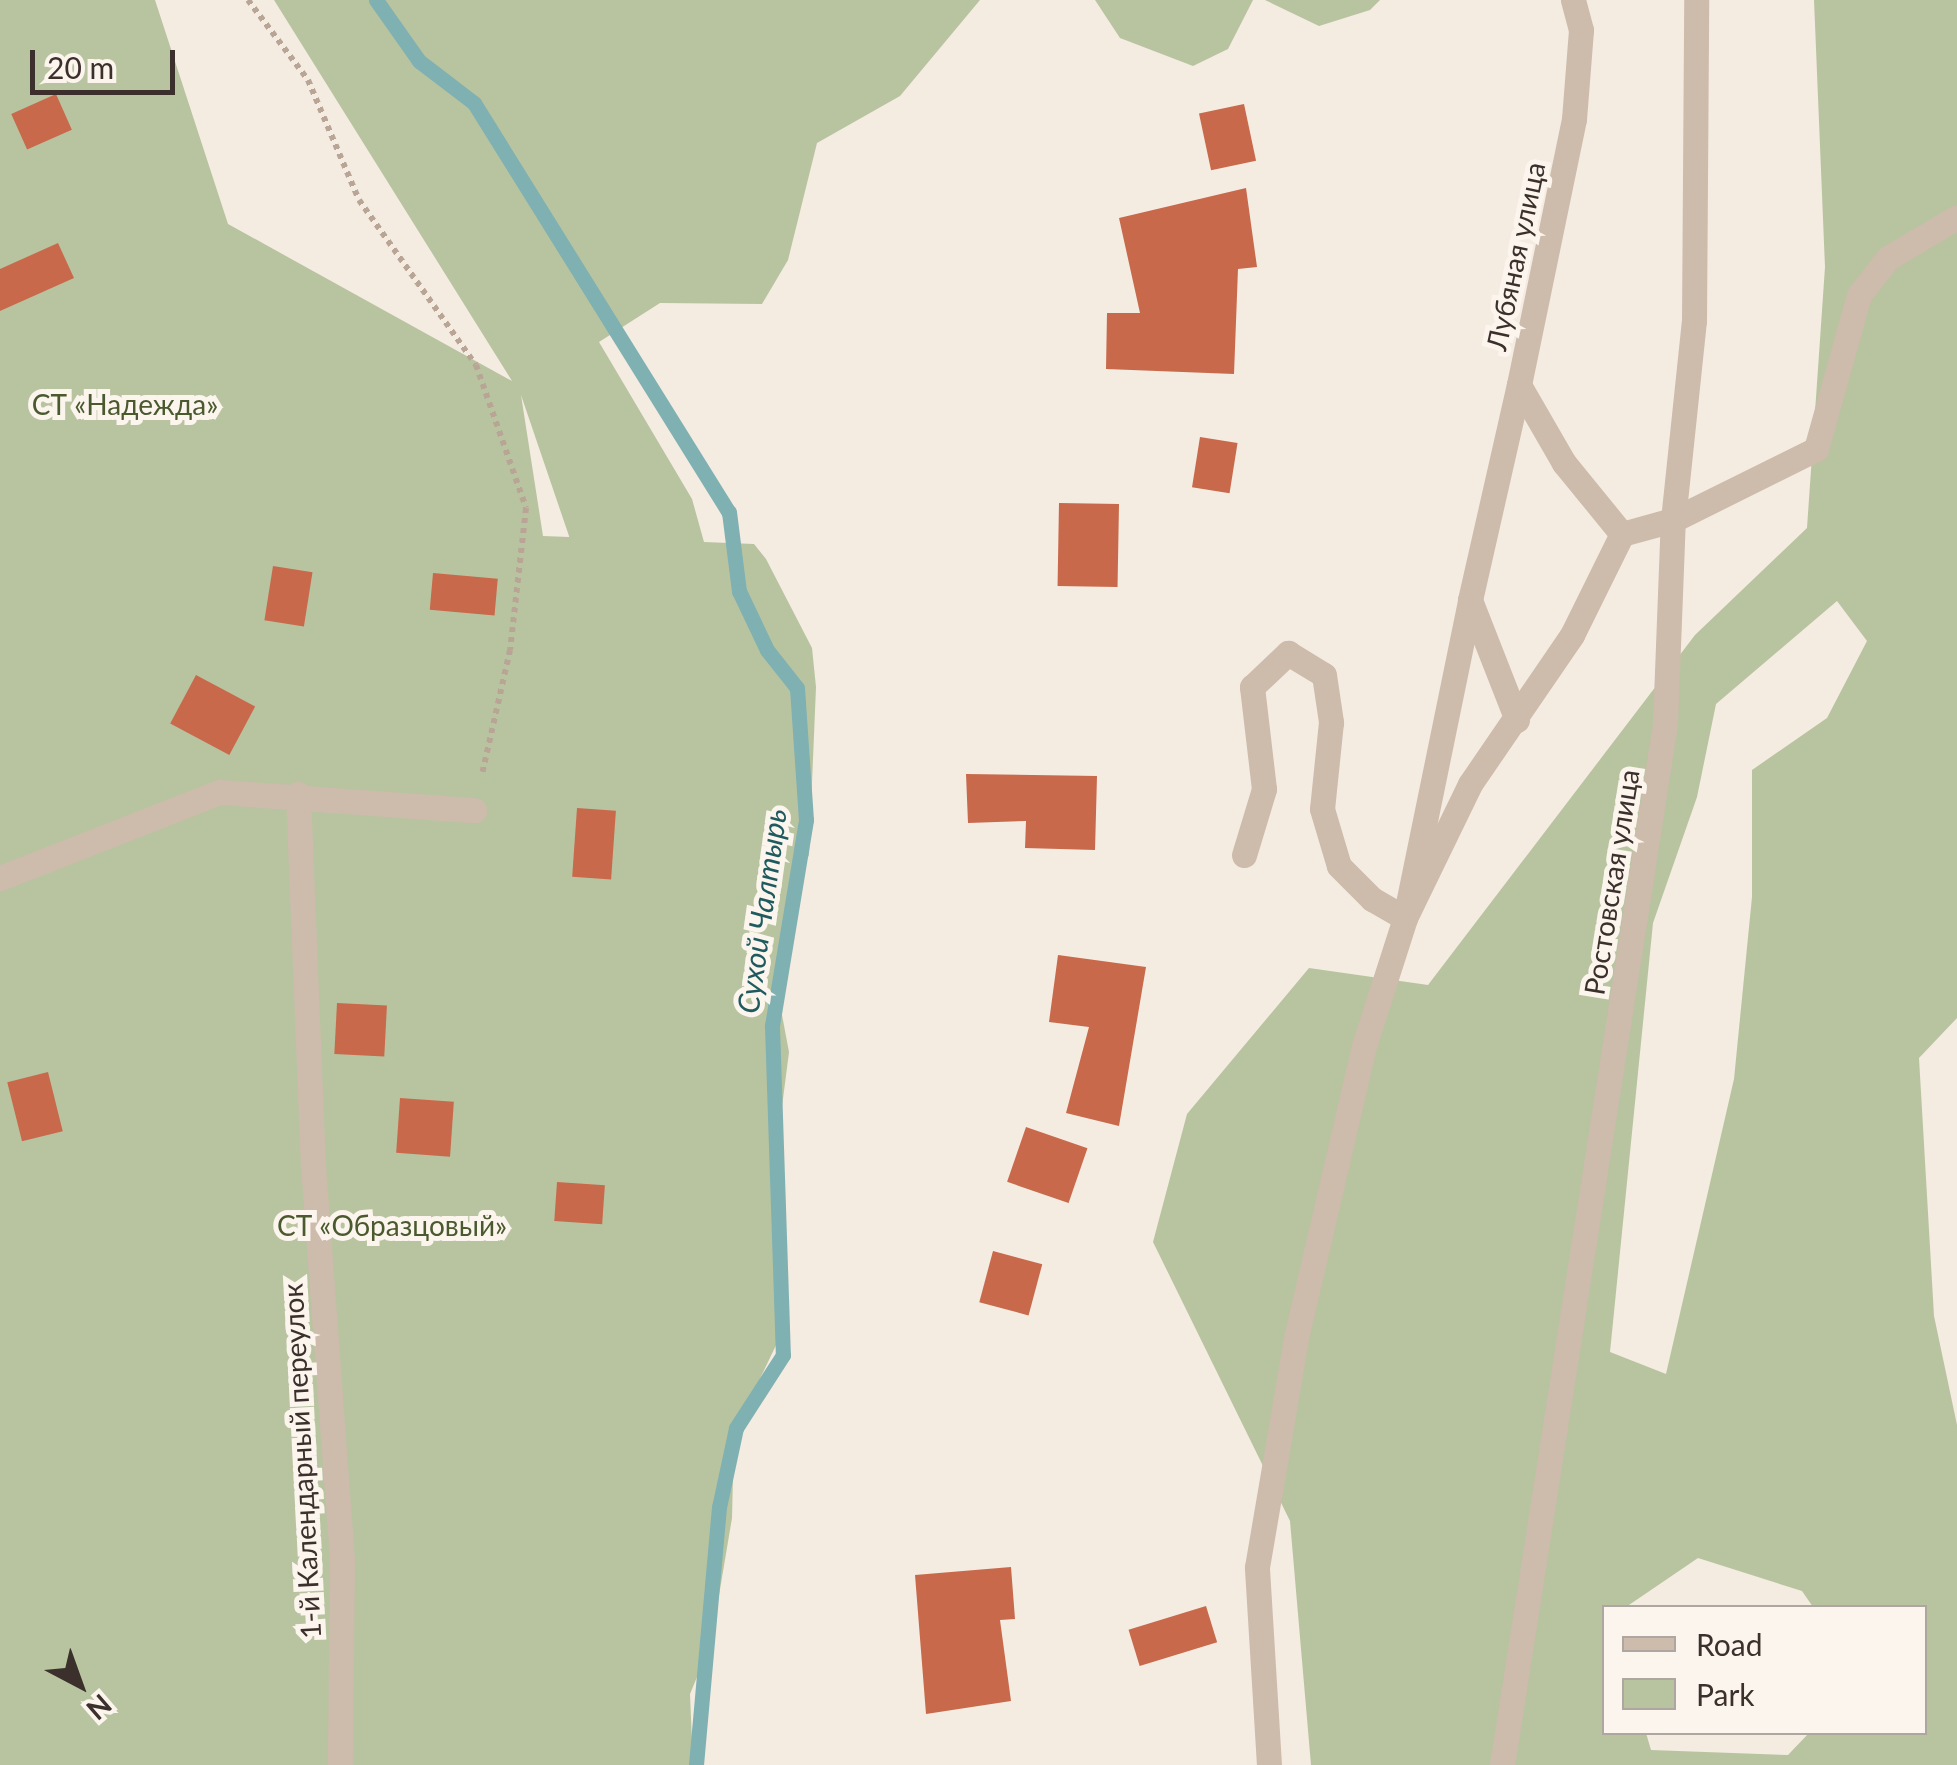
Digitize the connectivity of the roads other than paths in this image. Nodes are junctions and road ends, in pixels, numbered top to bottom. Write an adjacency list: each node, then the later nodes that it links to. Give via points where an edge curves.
1 (1574, 0): 4 (street, Лубяная улица, via 1581,30 1574,120)
2 (1696, 0): 5 (street, Ростовская улица, via 1694,321)
3 (1957, 216): 5 (street, via 1888,258 1859,294 1816,449)
4 (1519, 385): 6 (street, Лубяная улица, via 1564,463); 7 (street)
5 (1673, 520): 6 (street); 16 (street, Ростовская улица, via 1665,724)
6 (1622, 534): 8 (street, via 1572,635)
7 (1470, 600): 8 (street); 13 (street)
8 (1517, 720): 13 (street, via 1470,784)
9 (298, 794): 10 (street); 12 (street, via 220,792); 14 (street, 1-й Календарный переулок, via 313,1165 342,1558)
10 (474, 810)
11 (1244, 854): 13 (street, via 1264,789 1252,687 1288,654 1324,675 1331,722 1322,808 1339,866 1372,899)
12 (0, 878)
13 (1405, 918): 15 (street, via 1364,1046 1296,1338 1257,1567)
14 (340, 1765)
15 (1269, 1765)
16 (1502, 1765)

